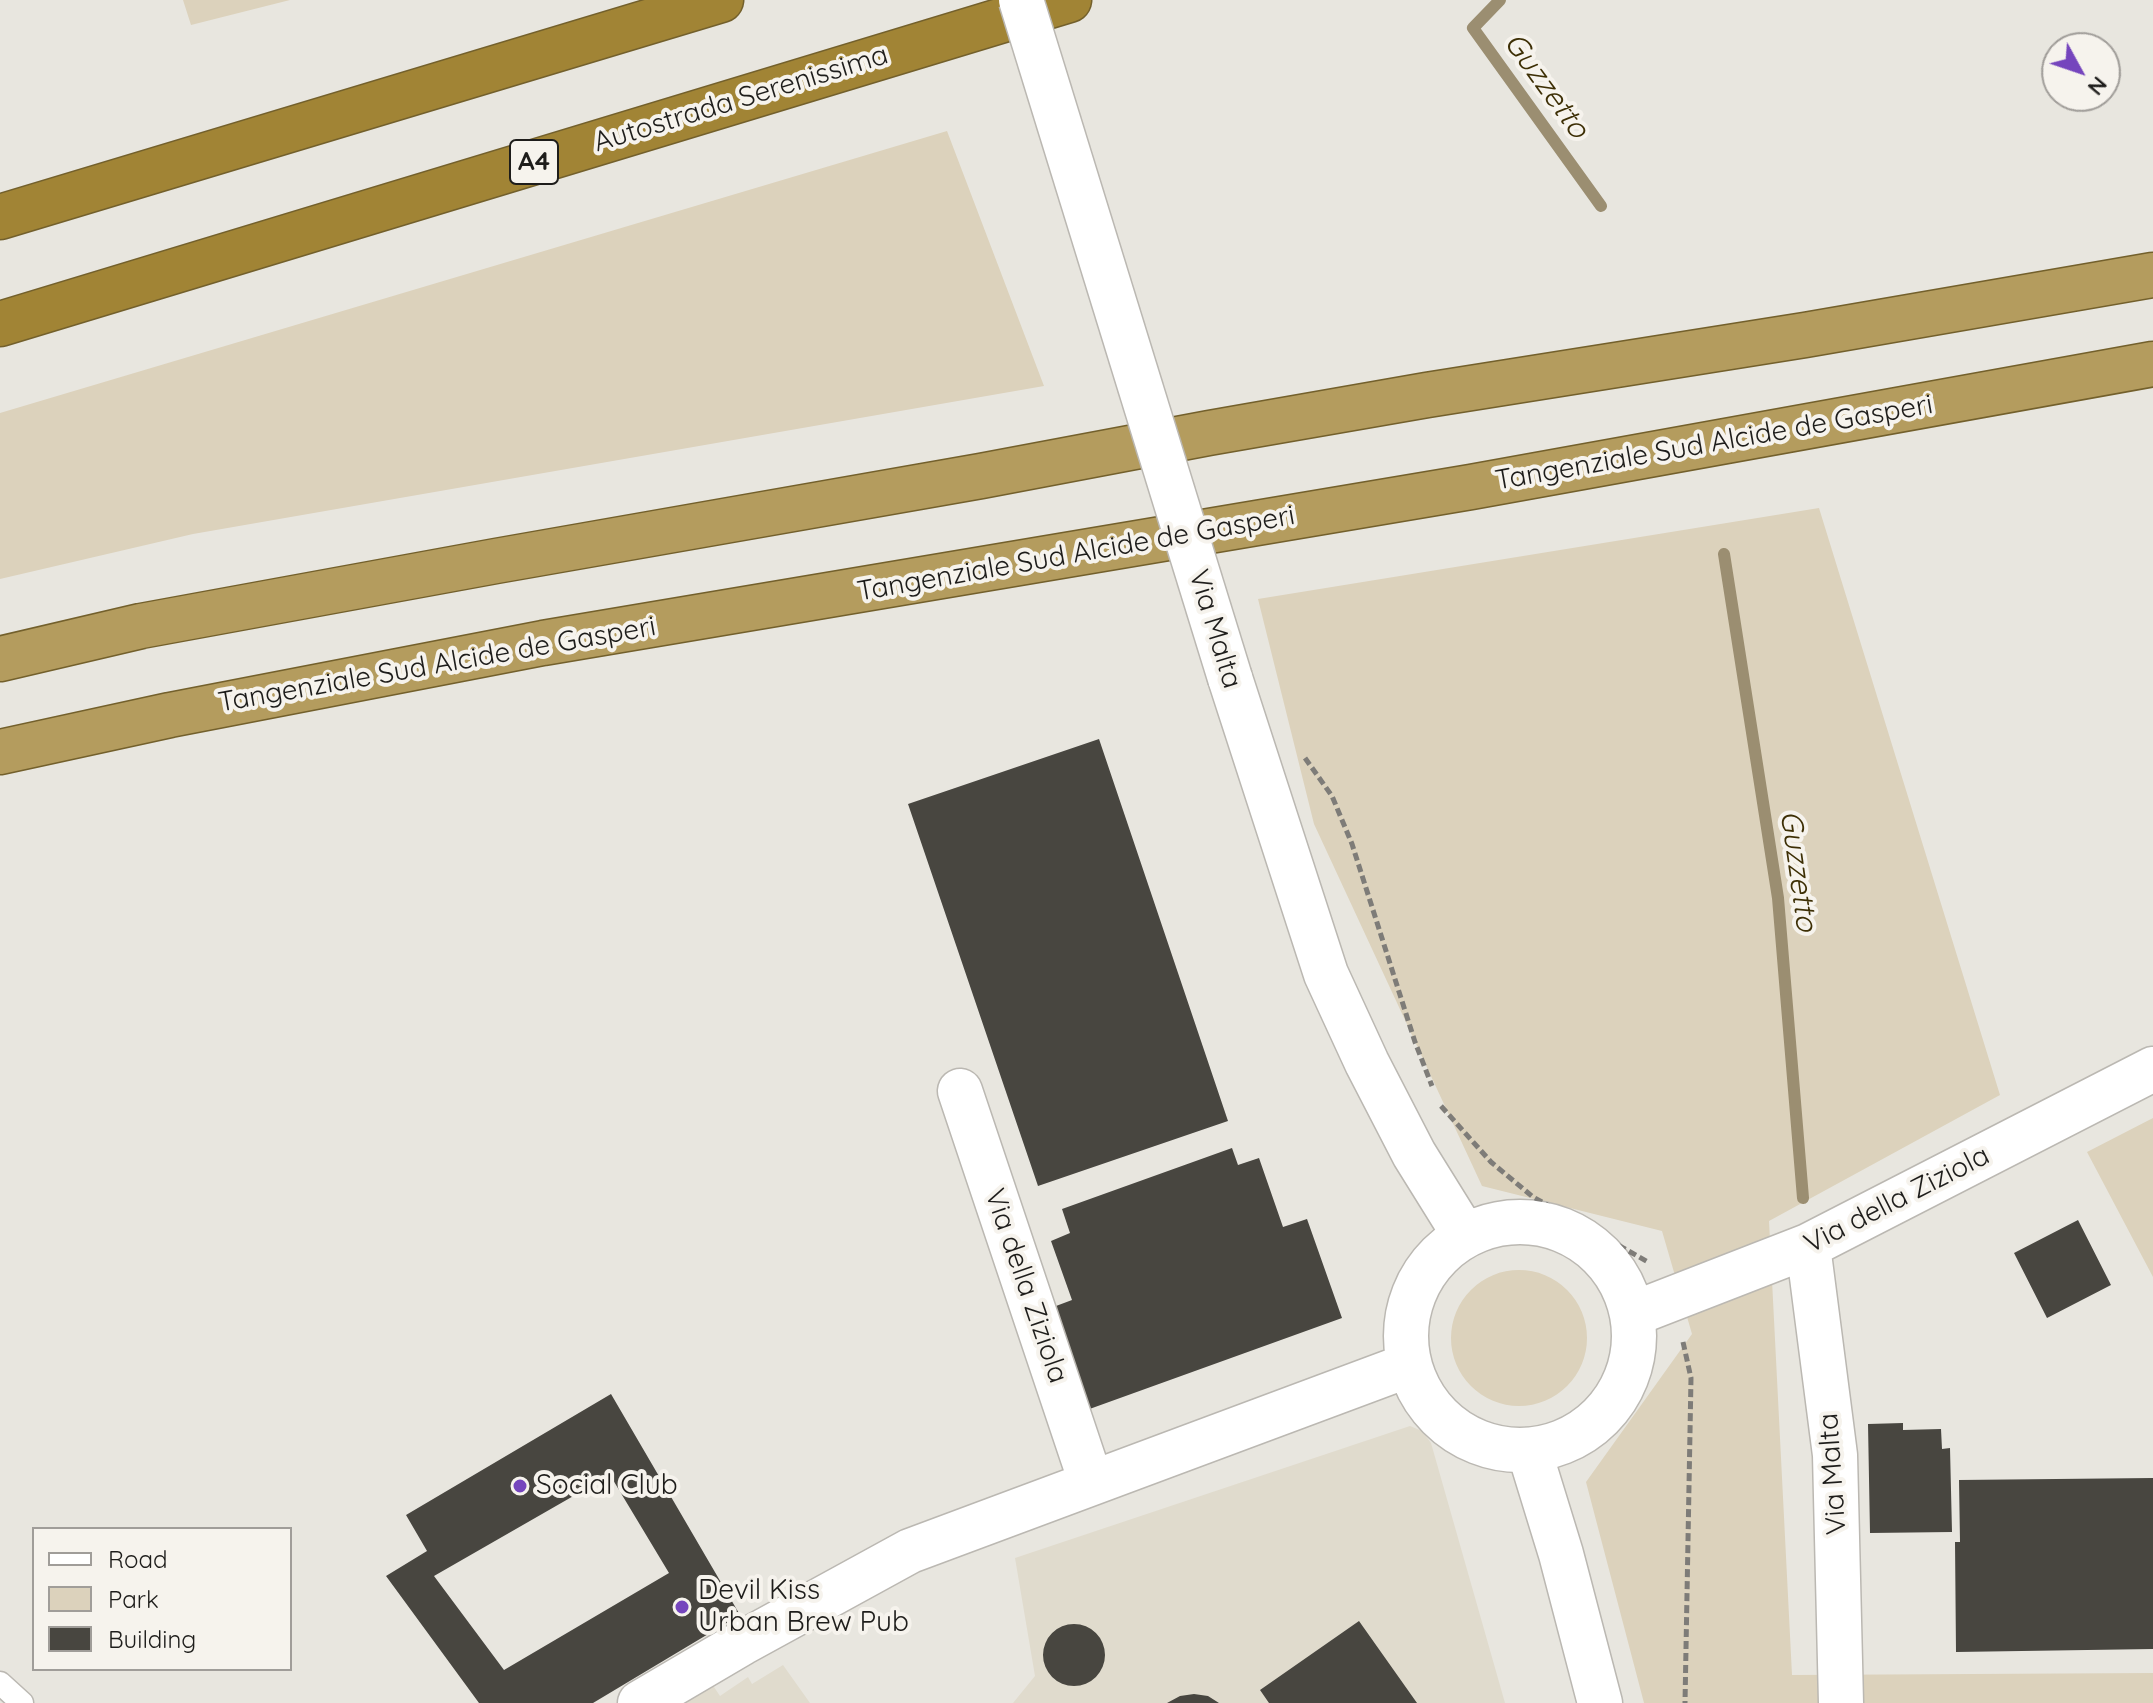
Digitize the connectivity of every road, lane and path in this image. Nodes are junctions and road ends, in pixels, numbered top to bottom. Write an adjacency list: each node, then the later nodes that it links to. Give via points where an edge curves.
1 (721, 0): 4 (highway)
2 (1021, 0): 15 (street, Via Malta, bridge, via 1326,974 1414,1154)
3 (1069, 0): 6 (highway, Autostrada Serenissima / A4)
4 (0, 217)
5 (2153, 275): 8 (highway, via 1209,433 172,620)
6 (0, 324)
7 (2153, 364): 9 (highway, Tangenziale Sud Alcide de Gasperi, via 1471,487 528,646)
8 (0, 659)
9 (0, 752)
10 (1304, 757): 12 (path, via 1332,796 1352,844)
11 (2153, 1069): 16 (street, Via della Ziziola)
12 (1434, 1090)
13 (960, 1091): 21 (street, Via della Ziziola)
14 (1438, 1102): 17 (path, via 1491,1162 1533,1197 1657,1267)
15 (1465, 1236): 18 (street, via 1506,1222 1549,1224 1588,1243 1617,1274); 19 (street, via 1441,1253 1422,1277 1410,1305)
16 (1808, 1246): 17 (street, Via della Ziziola); 27 (street, Via Malta, via 1835,1455)
17 (1674, 1298): 18 (street, Via della Ziziola); 26 (path, via 1691,1378)
18 (1633, 1314): 20 (street, via 1635,1346 1627,1377 1611,1405 1589,1428 1560,1443)
19 (1409, 1365): 20 (street, via 1421,1394 1441,1419 1467,1438 1498,1449); 21 (street)
20 (1529, 1450): 25 (street)
21 (1091, 1482): 24 (street, via 910,1551)
22 (0, 1683): 23 (lane)
23 (22, 1703)
24 (640, 1703)
25 (1600, 1703)
26 (1685, 1703)
27 (1841, 1703)

